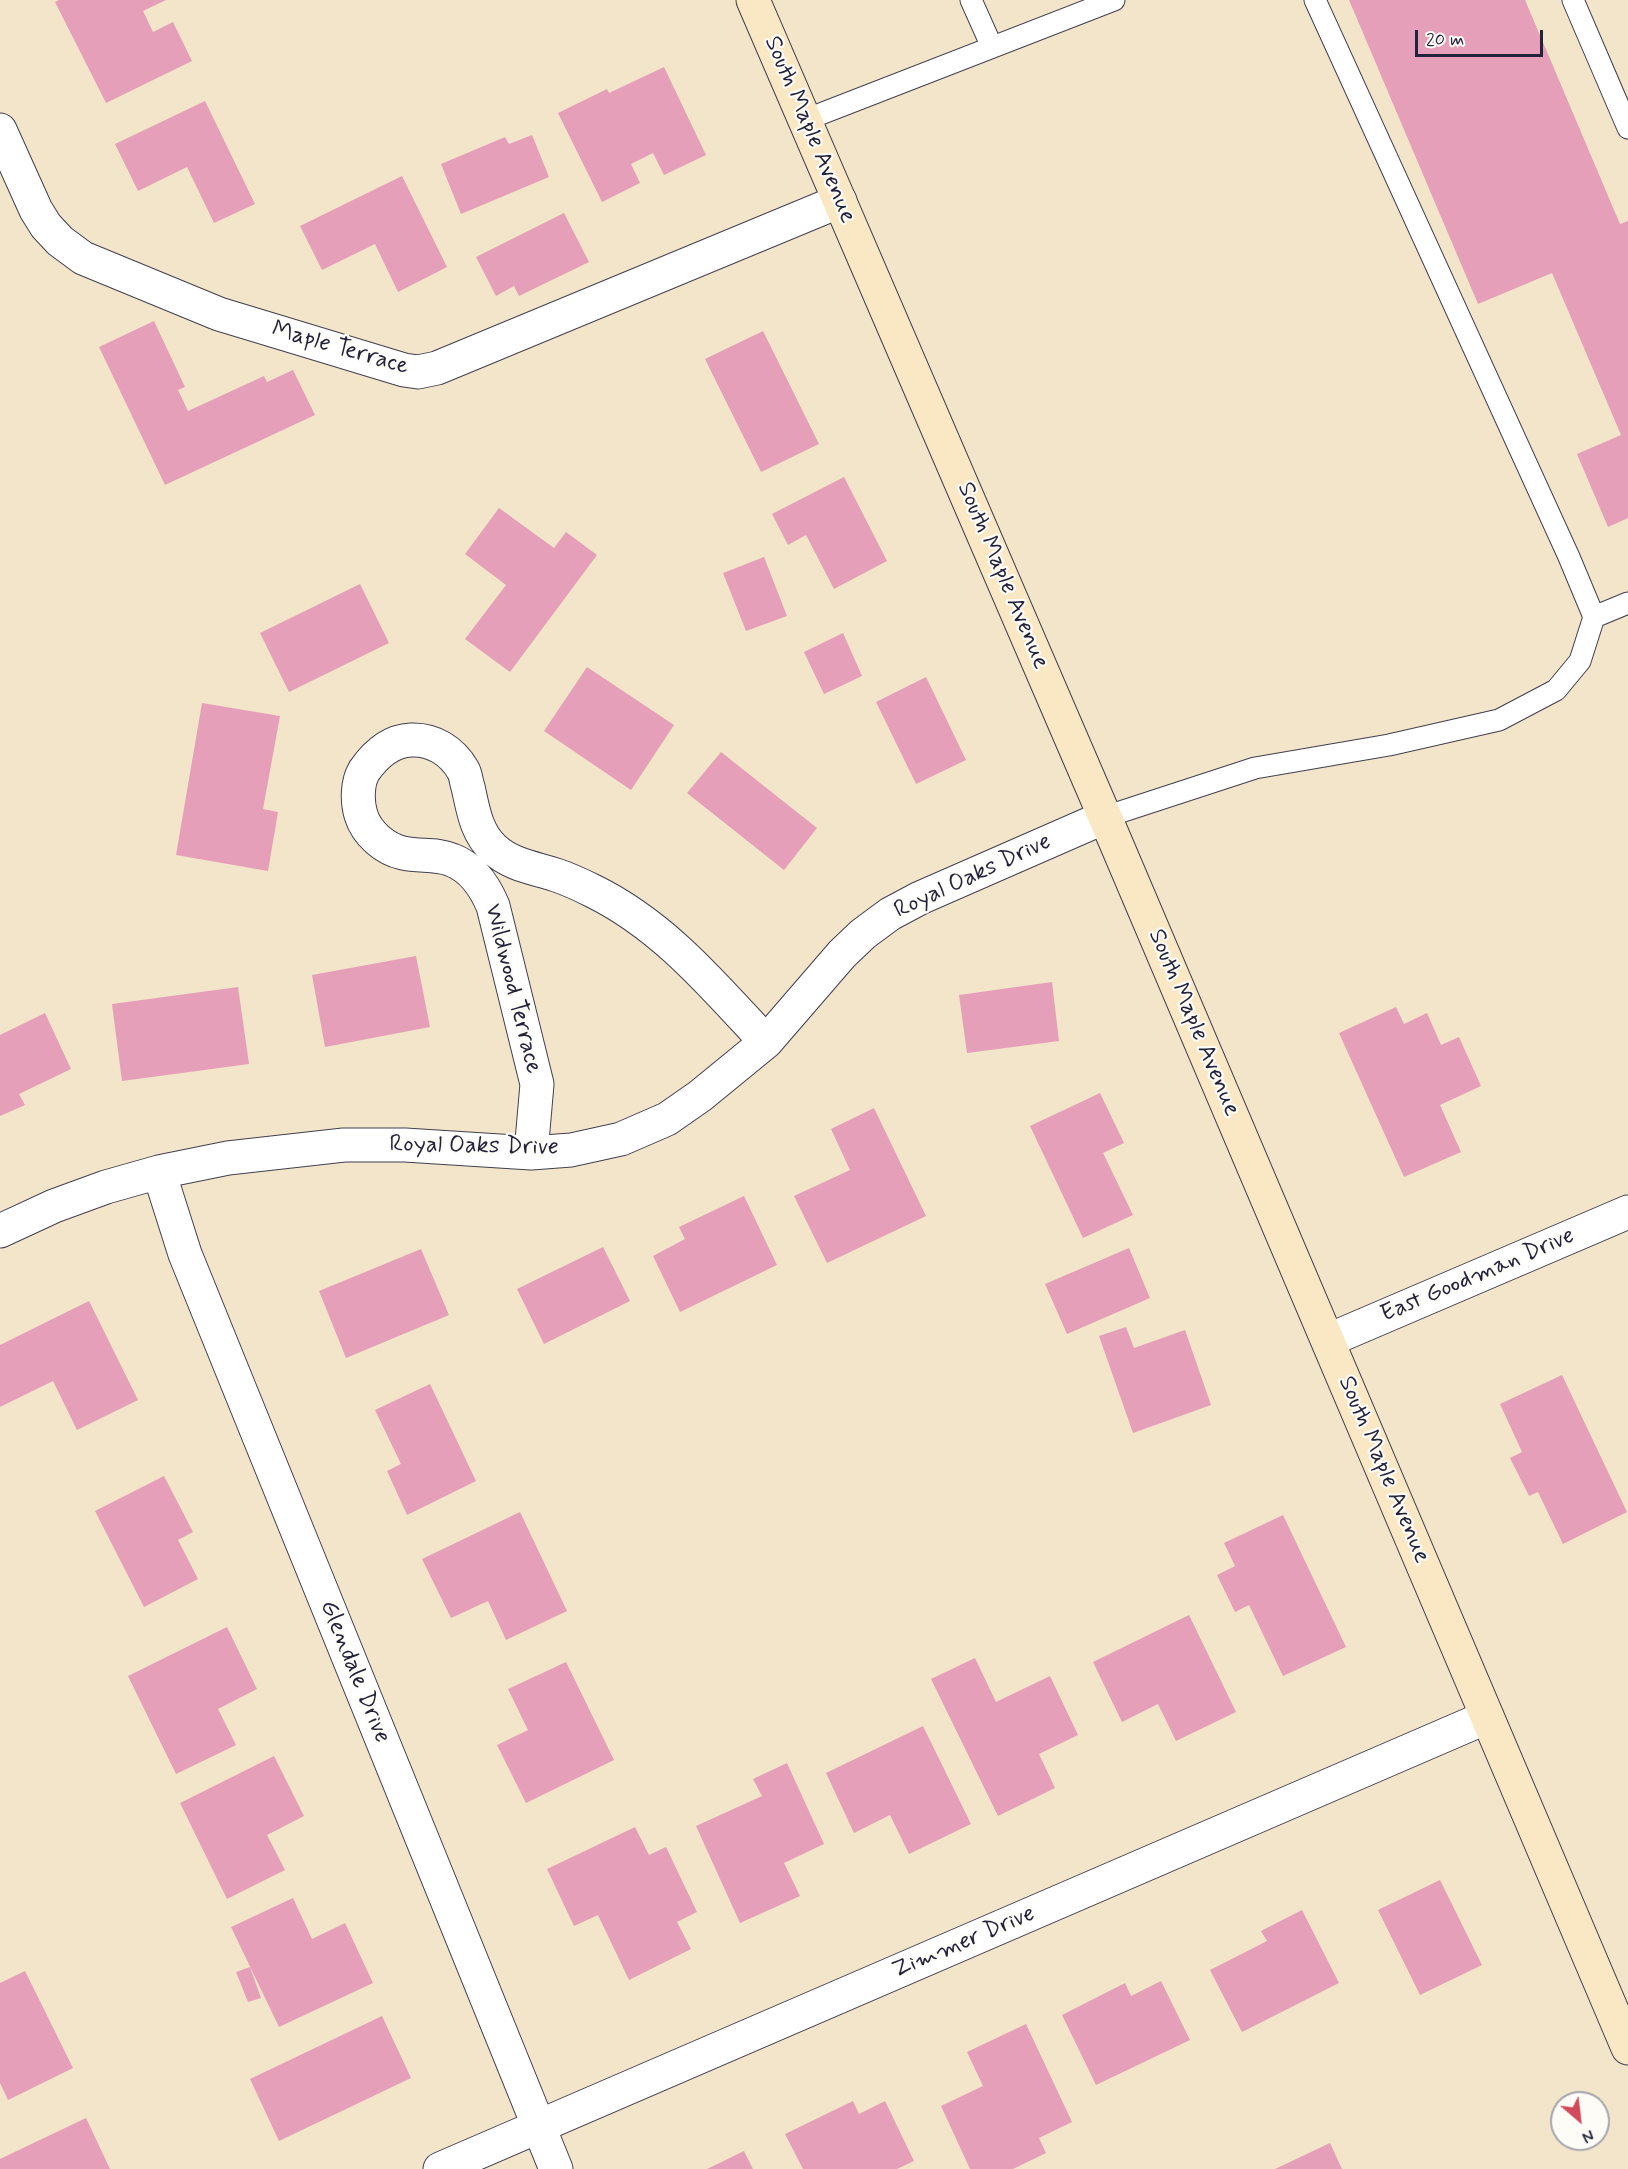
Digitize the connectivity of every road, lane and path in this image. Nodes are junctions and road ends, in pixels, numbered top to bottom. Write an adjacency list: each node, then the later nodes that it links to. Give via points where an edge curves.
1 (753, 0): 7 (main road, South Maple Avenue)
2 (971, 0): 6 (lane)
3 (1114, 0): 6 (lane)
4 (1315, 0): 12 (lane)
5 (1574, 0): 8 (lane)
6 (992, 47): 7 (lane)
7 (805, 120): 10 (main road, South Maple Avenue)
8 (1628, 128)
9 (0, 130): 10 (street, Maple Terrace, via 46,226 83,258 219,314 418,372 437,368)
10 (840, 201): 13 (main road, South Maple Avenue)
11 (1628, 603): 12 (lane)
12 (1594, 617): 13 (lane, via 1580,661 1556,690 1499,720 1389,745 1255,768)
13 (1106, 817): 16 (street, Royal Oaks Drive, via 890,914 842,954); 21 (main road, South Maple Avenue)
14 (494, 849): 15 (lane); 15 (street, Wildwood Terrace, via 476,822 464,771 448,751 434,743 405,740 372,759 362,775 358,795 361,816 371,834 386,847 454,860); 16 (street, Wildwood Terrace, via 516,863 594,891 644,921 687,957)
15 (472, 873): 17 (street, Wildwood Terrace, via 493,906 537,1084)
16 (766, 1042): 17 (street, Royal Oaks Drive, via 668,1119 621,1140)
17 (531, 1153): 18 (street, Royal Oaks Drive, via 344,1145 228,1158)
18 (159, 1172): 20 (street, Royal Oaks Drive, via 105,1187); 24 (street, Glendale Drive, via 185,1254)
19 (1628, 1212): 21 (street, East Goodman Drive)
20 (0, 1231)
21 (1329, 1340): 22 (main road, South Maple Avenue)
22 (1487, 1717): 23 (main road, South Maple Avenue); 24 (street, Zimmer Drive)
23 (1628, 2047)
24 (538, 2127): 25 (street, Zimmer Drive); 26 (street, Glendale Drive)
25 (440, 2169)
26 (556, 2169)

